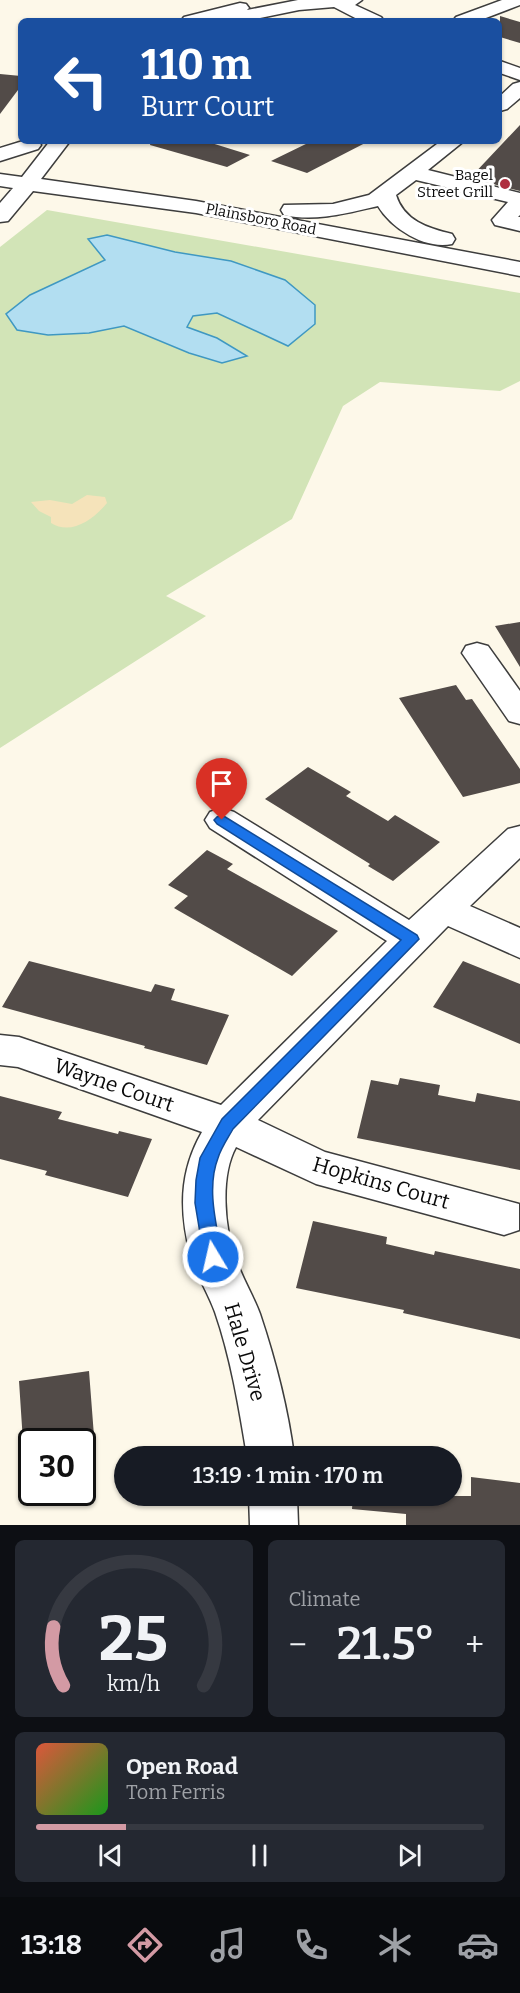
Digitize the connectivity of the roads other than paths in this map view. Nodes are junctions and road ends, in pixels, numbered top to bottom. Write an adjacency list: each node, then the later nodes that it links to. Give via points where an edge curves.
1 (221, 0): 6 (street)
2 (286, 0): 6 (street)
3 (353, 0): 5 (street)
4 (513, 0): 10 (street)
5 (334, 1): 6 (street); 9 (street)
6 (242, 11): 7 (street); 8 (street)
7 (206, 18)
8 (227, 18)
9 (369, 18)
10 (469, 18)
11 (502, 69): 12 (street)
12 (520, 74)
13 (520, 88): 14 (street)
14 (502, 103)
15 (32, 144): 19 (street)
16 (56, 144): 19 (street)
17 (450, 144): 18 (street)
18 (413, 173): 21 (street); 22 (street)
19 (10, 175): 20 (street, Plainsboro Road); 23 (street, Plainsboro Road, via 131,185); 24 (street)
20 (89, 190): 24 (street, via 30,201); 28 (street, Plainsboro Road)
21 (385, 195): 23 (street, via 349,208); 26 (street, via 392,212 412,228)
22 (520, 200): 25 (street, via 503,220)
23 (282, 210): 26 (street, Plainsboro Road)
24 (0, 216)
25 (520, 224)
26 (460, 243): 27 (street, Plainsboro Road)
27 (520, 256)
28 (520, 269)
29 (477, 653): 30 (street)
30 (520, 714)
31 (222, 820): 34 (street)
32 (520, 838): 33 (street, Hale Drive)
33 (444, 909): 34 (street, Hale Drive); 35 (street)
34 (412, 939): 37 (street, Hale Drive)
35 (520, 944)
36 (0, 1050): 37 (street, Wayne Court, via 19,1052)
37 (228, 1124): 38 (street, Hopkins Court, via 316,1167); 39 (street, Hale Drive, via 209,1158 204,1203 213,1257 237,1311)
38 (504, 1217)
39 (269, 1446)
40 (273, 1506): 41 (street)
41 (274, 1525)

